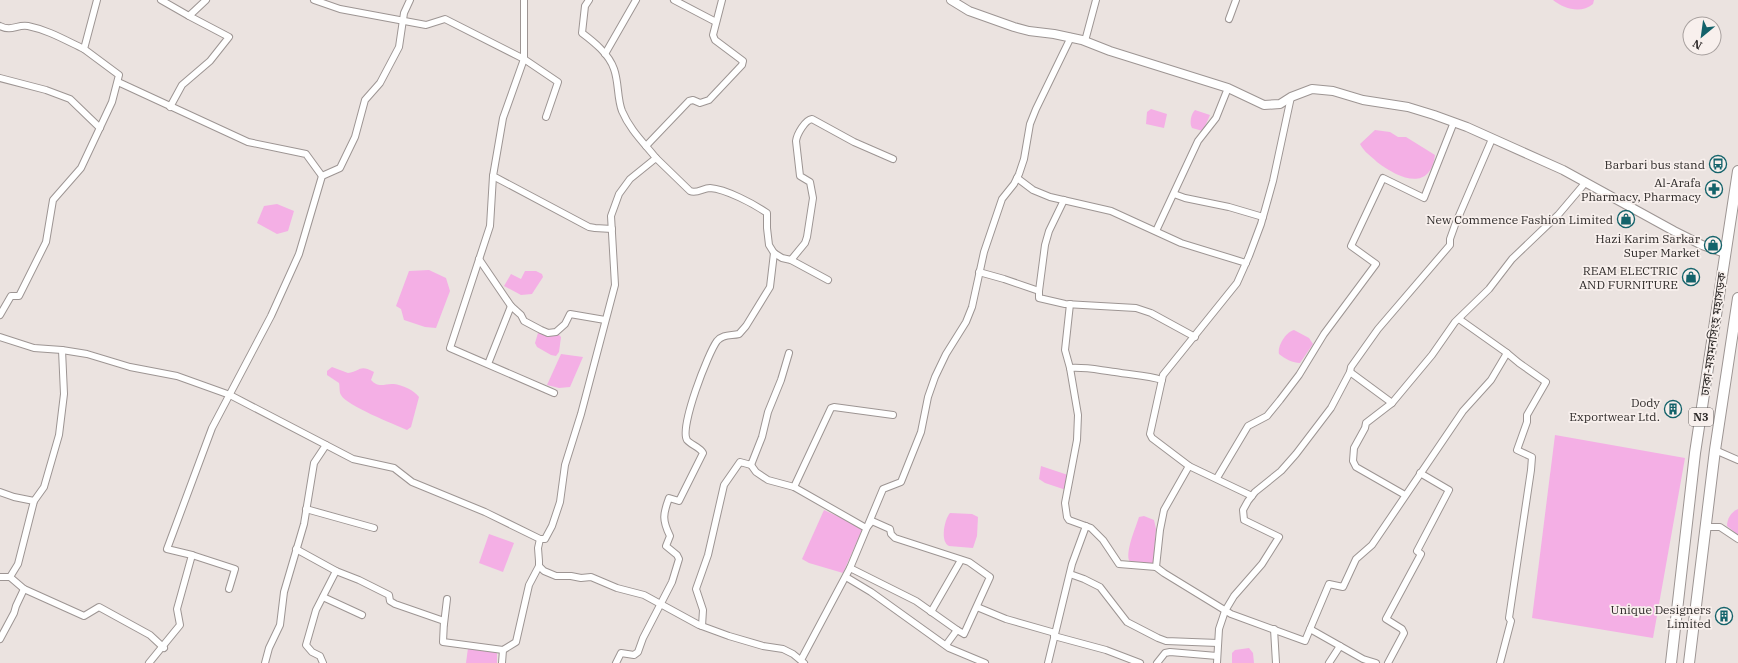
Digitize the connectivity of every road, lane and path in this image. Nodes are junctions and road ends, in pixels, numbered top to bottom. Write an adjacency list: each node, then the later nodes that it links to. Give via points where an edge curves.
1 (97, 0): 21 (street)
2 (161, 0): 14 (street)
3 (206, 0): 14 (street)
4 (314, 0): 16 (street, via 340,9)
5 (410, 0): 16 (street)
6 (524, 0): 23 (street)
7 (589, 0): 22 (street, via 585,6 582,33)
8 (636, 0): 22 (street)
9 (674, 0): 17 (street)
10 (722, 0): 17 (street)
11 (951, 0): 19 (street, via 969,11 1029,31)
12 (1096, 0): 20 (street)
13 (1236, 0): 15 (street)
14 (189, 16): 28 (street, via 229,37 210,61 182,85)
15 (1229, 19)
16 (403, 21): 23 (street, via 426,25 445,19); 37 (street, via 399,47 380,83 365,100 355,137 340,168)
17 (716, 22): 33 (street, via 713,35 715,40 743,62 742,65 709,100 700,104 688,100)
18 (0, 26): 21 (street, via 7,30 25,26 47,31)
19 (1071, 37): 20 (street); 39 (street, via 1030,124 1024,159)
20 (1085, 41): 26 (street)
21 (84, 49): 25 (street, via 119,76)
22 (605, 54): 33 (street, via 614,68 623,112 635,134)
23 (524, 58): 29 (street, via 558,82); 38 (street, via 503,118)
24 (0, 78): 31 (street, via 70,99)
25 (118, 82): 28 (street); 31 (street)
26 (1228, 88): 27 (street, via 1264,105 1280,104); 41 (street, via 1216,118 1198,141)
27 (1291, 97): 30 (street, via 1312,89 1333,91 1384,104 1408,107); 43 (street)
28 (170, 107): 37 (street, via 248,142 306,154)
29 (546, 117)
30 (1454, 122): 32 (street); 79 (street, via 1424,198 1383,178 1351,246 1376,264 1324,334 1280,400 1267,416 1248,426)
31 (100, 128): 57 (street, via 81,168 53,200 46,242 19,296 11,296)
32 (1492, 138): 40 (street); 67 (street, via 1455,225 1450,245 1378,329)
33 (646, 146): 34 (street)
34 (656, 158): 44 (street, via 630,179 619,194 611,216); 46 (street, via 690,191 717,189 767,213 769,244)
35 (893, 158): 49 (street, via 854,142 812,119 807,121 796,141 800,176 810,182 813,198 805,243)
36 (1738, 171): 47 (highway, ঢাকা-ময়মনসিংহ মহাসড়ক / N3)
37 (322, 176): 70 (street, via 299,254 271,316)
38 (493, 176): 44 (street, via 589,226); 48 (street, via 490,226)
39 (1017, 178): 42 (street, via 1033,190); 51 (street, via 1002,199)
40 (1586, 182): 47 (street, via 1674,231); 58 (street)
41 (1174, 194): 43 (street); 45 (street)
42 (1064, 200): 45 (street, via 1111,212); 53 (street, via 1045,245)
43 (1263, 217): 50 (street)
44 (612, 229): 59 (street, via 615,285)
45 (1156, 231): 50 (street, via 1194,247)
46 (774, 253): 49 (street); 107 (street, via 770,287 739,334 724,336 717,341 700,376 685,434 687,440 703,453 679,501 669,498 664,512 664,523 670,536 666,546 679,559 672,582)
47 (1725, 253): 141 (highway, ঢাকা-ময়মনসিংহ মহাসড়ক / N3, via 1694,461)
48 (479, 259): 56 (street); 65 (street, via 450,348)
49 (791, 260): 52 (street)
50 (1246, 263): 61 (street, via 1237,283)
51 (979, 272): 53 (street); 89 (street, via 972,307 935,377 921,432 901,482 883,489)
52 (828, 280)
53 (1039, 291): 55 (street, via 1039,298)
54 (1738, 298): 74 (highway, ঢাকা-ময়মনসিংহ মহাসড়ক / N3)
55 (1070, 304): 61 (street, via 1136,308 1151,313); 66 (street, via 1065,345)
56 (512, 306): 59 (street, via 524,321 548,333 556,332 565,324 570,314); 65 (street)
57 (0, 315)
58 (1459, 319): 64 (street); 71 (street)
59 (605, 320): 91 (street, via 566,465 560,502 545,539)
60 (0, 337): 62 (street, via 34,348)
61 (1195, 337): 68 (street, via 1173,362)
62 (62, 350): 70 (street, via 177,376); 84 (street, via 64,394 59,435 44,487)
63 (789, 353): 76 (street)
64 (1507, 353): 78 (street, via 1491,380 1463,411); 140 (street, via 1546,382 1527,415 1517,450 1532,457 1531,470 1509,618 1511,621)
65 (488, 364): 69 (street)
66 (1070, 368): 68 (street, via 1088,367 1151,376); 86 (street, via 1078,415 1077,440 1065,503 1067,517)
67 (1350, 372): 71 (street); 83 (street, via 1331,408 1296,454)
68 (1162, 380): 77 (street, via 1150,434)
69 (554, 392)
70 (230, 395): 73 (street); 93 (street, via 212,428 167,549)
71 (1392, 403): 82 (street, via 1366,423 1354,448 1353,461 1356,468)
72 (893, 415): 80 (street, via 831,408)
73 (326, 445): 85 (street, via 314,463); 91 (street, via 353,459 394,468 412,482 485,512)
74 (1715, 450): 75 (street); 87 (highway, ঢাকা-ময়মনসিংহ মহাসড়ক / N3)
75 (1738, 460)
76 (751, 465): 80 (street, via 768,480); 112 (street, via 740,462 724,485 708,555 696,589 703,610)
77 (1188, 466): 79 (street); 96 (street, via 1164,510)
78 (1420, 473): 82 (street); 139 (street, via 1449,490 1417,551 1421,554 1386,619 1404,633)
79 (1216, 478): 83 (street)
80 (794, 487): 89 (street)
81 (0, 492): 84 (street, via 14,498)
82 (1405, 495): 113 (street, via 1372,545 1356,558 1343,587 1329,584)
83 (1252, 496): 109 (street, via 1243,510 1244,520 1279,537 1262,564 1234,596)
84 (34, 501): 101 (street, via 18,564)
85 (306, 509): 88 (street); 92 (street)
86 (1086, 526): 96 (street, via 1103,540 1119,564); 99 (street)
87 (1705, 527): 90 (street, via 1720,527); 142 (highway, ঢাকা-ময়মনসিংহ মহাসড়ক / N3)
88 (374, 528)
89 (865, 529): 94 (street, via 872,521 890,528 895,538); 97 (street)
90 (1738, 538)
91 (540, 539): 95 (street)
92 (296, 550): 98 (street); 127 (street, via 284,592 280,625)
93 (192, 555): 104 (street, via 235,569); 122 (street, via 177,609 180,625)
94 (961, 560): 108 (street, via 969,562 990,577); 110 (street)
95 (539, 566): 107 (street, via 556,576 591,577 617,588 644,595); 123 (street, via 529,585 516,642)
96 (1156, 567): 109 (street)
97 (850, 568): 102 (street); 110 (street, via 916,601)
98 (336, 571): 105 (street); 118 (street, via 389,595 390,601 395,604 444,620)
99 (1070, 574): 116 (street); 119 (street, via 1100,587 1127,622 1158,638 1177,642)
100 (0, 577): 101 (street)
101 (10, 577): 103 (street)
102 (846, 577): 120 (street, via 888,603); 125 (street)
103 (24, 589): 117 (street); 122 (street, via 84,616 99,607 150,635)
104 (229, 589)
105 (323, 596): 111 (street); 128 (street, via 316,610 306,645 320,656)
106 (447, 599): 118 (street)
107 (660, 604): 112 (street); 130 (street, via 638,652 634,655 620,653)
108 (977, 607): 114 (street, via 964,634); 116 (street)
109 (1225, 611): 115 (street); 119 (street, via 1219,629)
110 (931, 612): 114 (street)
111 (362, 616)
112 (702, 626): 125 (street, via 763,646 783,648)
113 (1310, 629): 115 (street, via 1304,641); 121 (street)
114 (957, 630): 120 (street)
115 (1274, 630): 136 (street)
116 (1055, 634): 132 (street); 133 (street)
117 (0, 639)
118 (443, 642): 123 (street)
119 (1218, 643): 124 (street)
120 (946, 645): 131 (street)
121 (1340, 646): 137 (street); 138 (street)
122 (164, 648): 126 (street)
123 (503, 650): 129 (street)
124 (1217, 656): 134 (street, via 1170,652 1165,653); 135 (street)
125 (802, 661)
126 (149, 663)
127 (264, 663)
128 (323, 663)
129 (502, 663)
130 (616, 663)
131 (985, 663)
132 (1048, 663)
133 (1140, 663)
134 (1157, 663)
135 (1217, 663)
136 (1276, 663)
137 (1329, 663)
138 (1376, 663)
139 (1388, 663)
140 (1500, 663)
141 (1671, 663)
142 (1689, 663)

